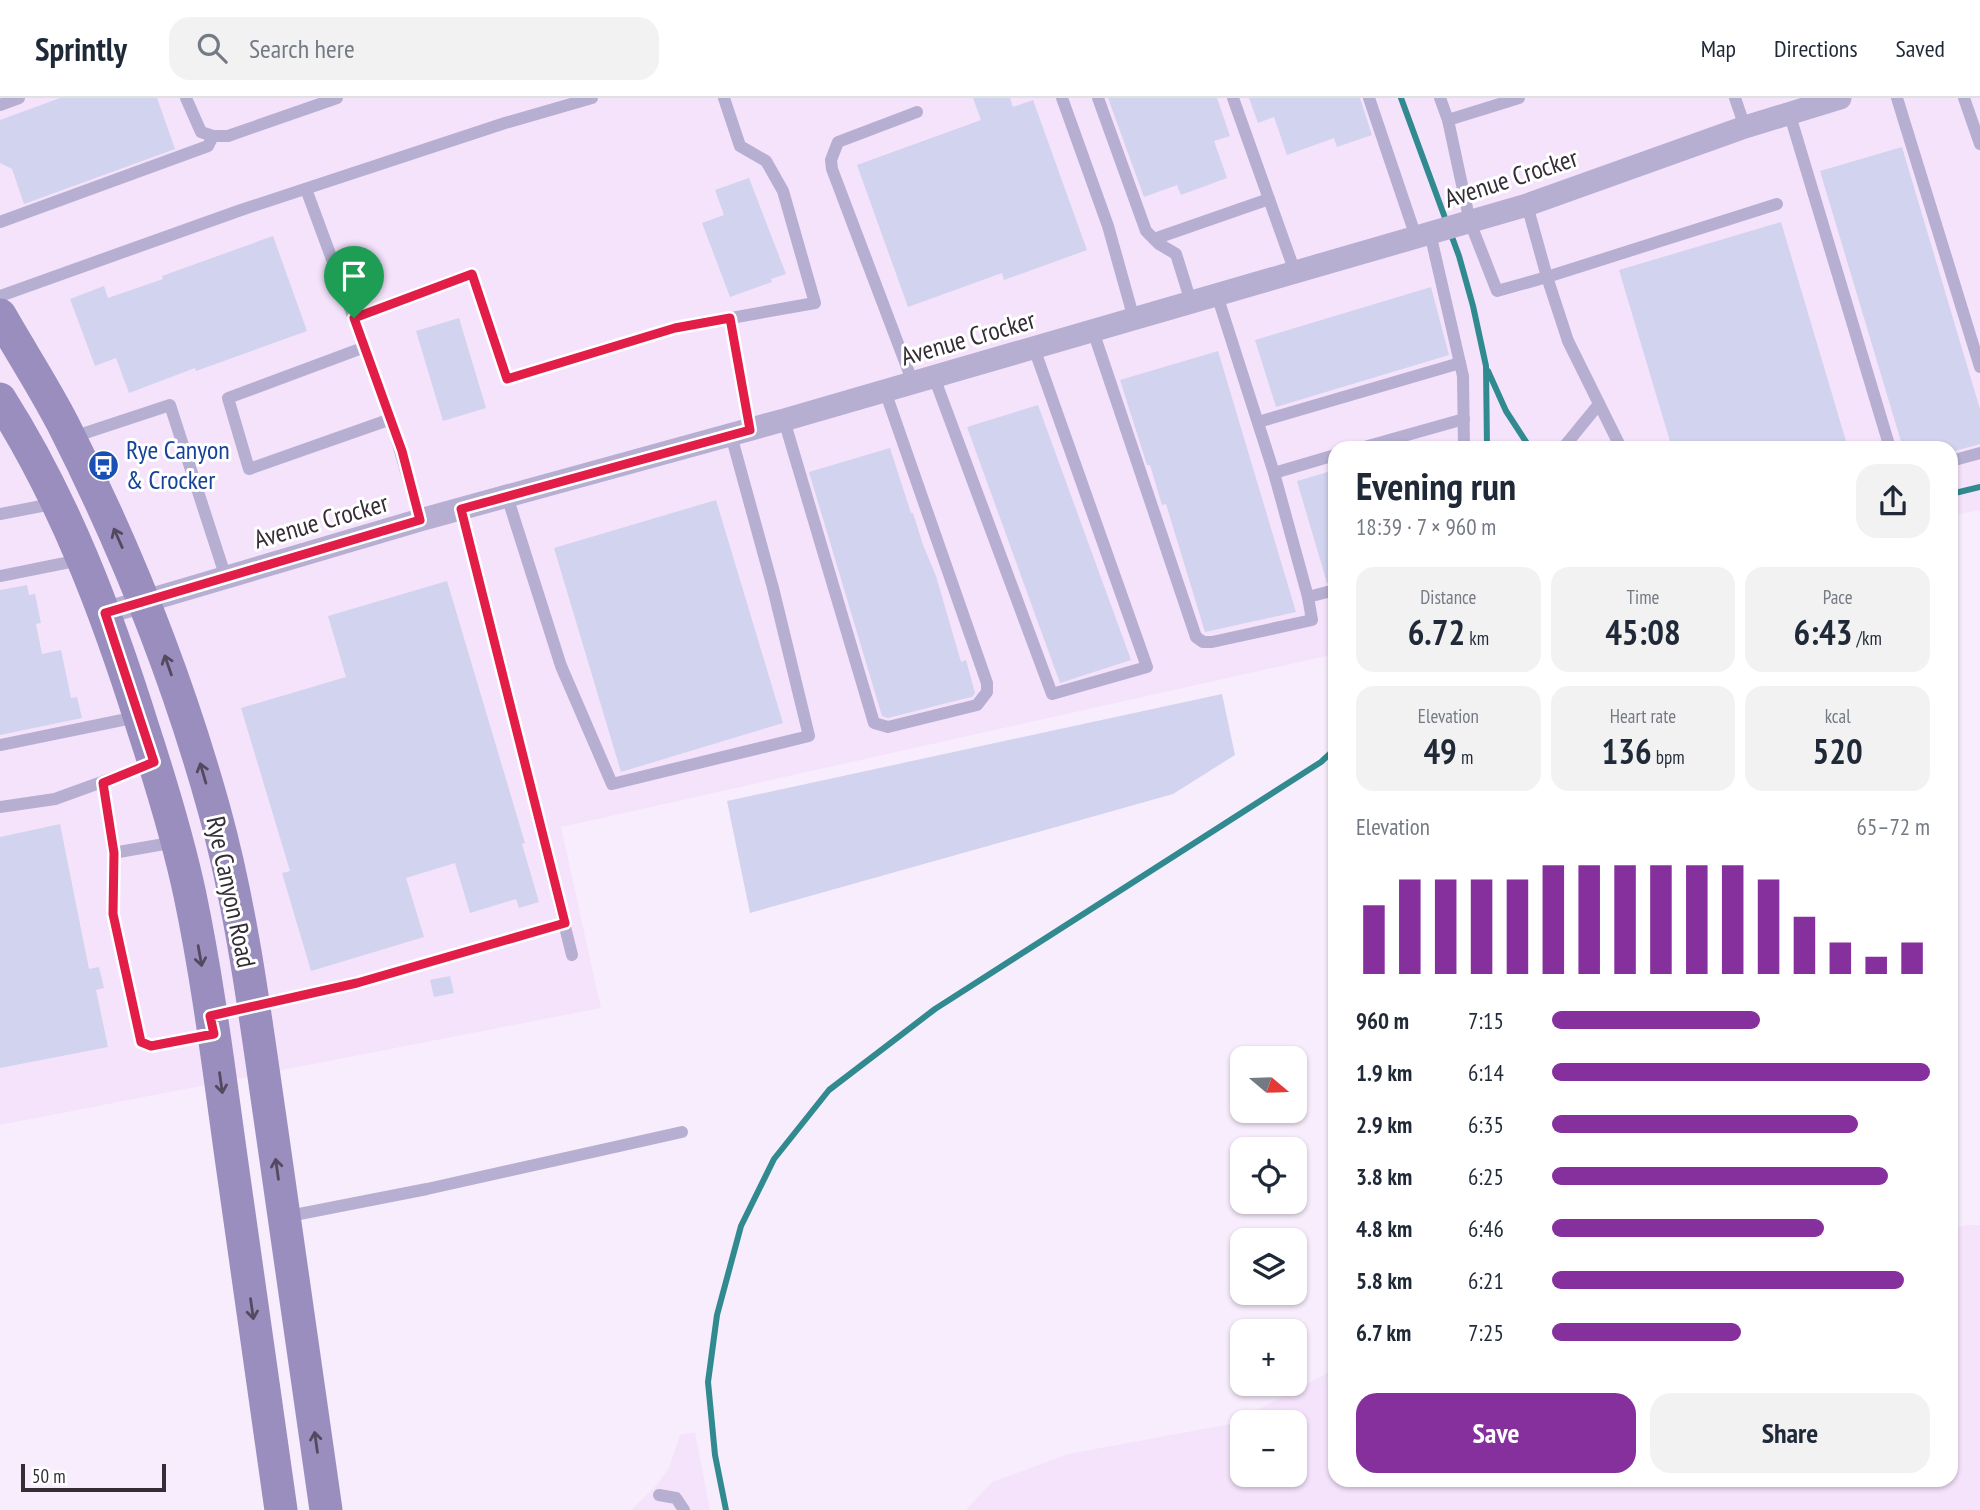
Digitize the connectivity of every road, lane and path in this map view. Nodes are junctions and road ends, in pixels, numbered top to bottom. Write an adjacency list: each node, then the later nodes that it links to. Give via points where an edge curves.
1 (19, 98): 16 (lane)
2 (186, 98): 21 (lane, via 201,132)
3 (337, 98): 21 (lane, via 229,136)
4 (592, 98): 23 (lane)
5 (724, 98): 38 (lane, via 740,146 766,161 783,191 815,303)
6 (1062, 98): 39 (lane, via 1108,226)
7 (1098, 98): 30 (lane, via 1146,231)
8 (1233, 98): 24 (lane)
9 (1368, 98): 29 (lane)
10 (1440, 98): 19 (lane)
11 (1519, 98): 19 (lane)
12 (1735, 98): 20 (lane)
13 (1840, 98): 18 (street, Avenue Crocker)
14 (1897, 98): 44 (lane)
15 (1964, 98): 22 (lane)
16 (0, 105)
17 (917, 112): 45 (lane, via 838,142 831,160)
18 (1789, 112): 20 (street, Avenue Crocker); 59 (lane)
19 (1448, 120): 28 (lane)
20 (1745, 127): 26 (street, Avenue Crocker)
21 (213, 136): 27 (lane, via 208,146)
22 (1980, 144)
23 (306, 188): 34 (lane); 37 (lane)
24 (1269, 199): 30 (lane); 31 (lane)
25 (1777, 204): 32 (lane)
26 (1527, 205): 28 (street, Avenue Crocker); 32 (lane)
27 (0, 222)
28 (1470, 222): 29 (street, Avenue Crocker); 32 (lane, via 1497,291)
29 (1423, 235): 31 (street, Avenue Crocker); 43 (lane)
30 (1154, 239): 35 (lane, via 1176,254)
31 (1295, 272): 33 (street, Avenue Crocker)
32 (1547, 278): 48 (lane, via 1568,341)
33 (1217, 295): 35 (street, Avenue Crocker); 52 (lane)
34 (0, 296)
35 (1191, 302): 39 (street, Avenue Crocker)
36 (0, 316): 54 (main road, Rye Canyon Road)
37 (354, 318): 38 (lane, via 472,274 507,379 675,328); 41 (lane)
38 (730, 318): 53 (lane)
39 (1134, 319): 40 (street, Avenue Crocker)
40 (1093, 331): 42 (street, Avenue Crocker); 73 (lane, via 1196,636 1202,642 1212,642 1312,620)
41 (365, 348): 49 (lane); 49 (lane, via 228,398 249,470)
42 (1034, 348): 45 (street, Avenue Crocker); 45 (lane, via 1147,667 1052,694)
43 (1460, 363): 50 (lane); 52 (lane)
44 (1980, 367)
45 (924, 380): 46 (street, Avenue Crocker)
46 (885, 391): 51 (street, Avenue Crocker); 51 (lane, via 987,683 987,692 977,705 888,727 874,723)
47 (0, 399): 65 (main road, Rye Canyon Road)
48 (1599, 404): 57 (lane); 58 (lane)
49 (391, 419): 68 (lane)
50 (1464, 419): 55 (lane); 56 (lane)
51 (784, 420): 53 (street, Avenue Crocker)
52 (1258, 422): 63 (lane)
53 (740, 432): 64 (street, Avenue Crocker); 64 (lane, via 808,736 612,784 561,666)
54 (69, 438): 71 (lane, via 170,405); 74 (main road, Rye Canyon Road, one-way to 54)
55 (1386, 441)
56 (1464, 441)
57 (1569, 441)
58 (1618, 441)
59 (1888, 441)
60 (1980, 453): 62 (lane)
61 (1328, 457): 63 (lane)
62 (1958, 459)
63 (1274, 473): 73 (lane)
64 (508, 496): 66 (street, Avenue Crocker)
65 (57, 503): 67 (lane); 69 (main road, Rye Canyon Road)
66 (461, 509): 68 (street, Avenue Crocker); 83 (lane)
67 (0, 514)
68 (420, 520): 71 (street, Avenue Crocker)
69 (83, 559): 70 (lane); 75 (main road, Rye Canyon Road)
70 (0, 576)
71 (226, 578): 74 (street, Avenue Crocker)
72 (1328, 592): 73 (lane)
73 (1308, 597)
74 (145, 601): 75 (street, Avenue Crocker); 85 (main road, Rye Canyon Road, one-way to 74, via 215,812)
75 (105, 613): 76 (main road, Rye Canyon Road)
76 (140, 716): 77 (lane); 78 (main road, Rye Canyon Road)
77 (0, 745)
78 (154, 762): 79 (lane); 81 (main road, Rye Canyon Road)
79 (103, 783): 80 (lane, via 55,799); 82 (lane)
80 (0, 807)
81 (177, 842): 82 (lane); 86 (main road, Rye Canyon Road, one-way to 86)
82 (114, 853): 86 (lane, via 113,914 141,1042 151,1046)
83 (565, 923): 84 (lane); 85 (lane, via 357,983)
84 (572, 955)
85 (254, 1007): 86 (lane); 88 (main road, Rye Canyon Road, one-way to 85)
86 (212, 1025): 90 (main road, Rye Canyon Road, one-way to 90)
87 (682, 1132): 88 (lane)
88 (284, 1217): 91 (main road, Rye Canyon Road, one-way to 88)
89 (659, 1495): 92 (lane, via 676,1497)
90 (281, 1510)
91 (326, 1510)
92 (684, 1510)

